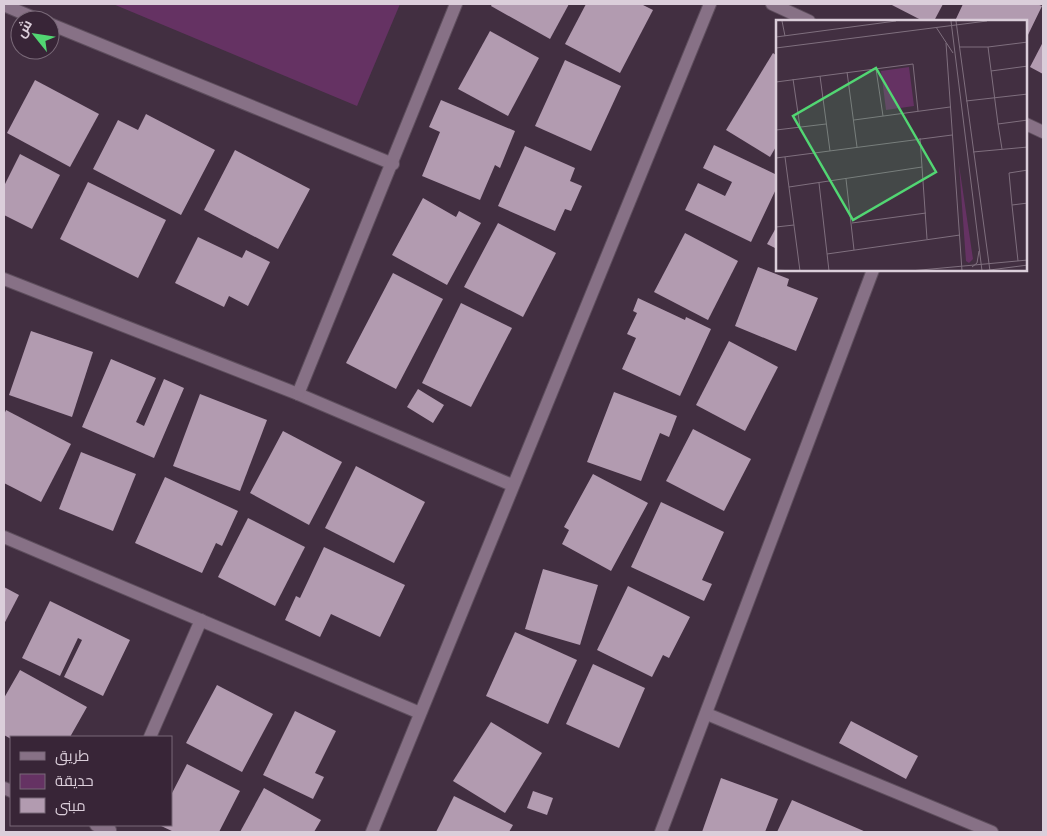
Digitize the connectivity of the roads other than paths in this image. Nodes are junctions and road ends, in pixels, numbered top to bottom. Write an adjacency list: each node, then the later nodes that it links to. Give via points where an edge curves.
1 (456, 4): 8 (street)
2 (710, 4): 12 (street)
3 (772, 4): 4 (street)
4 (807, 20)
5 (60, 28): 8 (street)
6 (1027, 124): 7 (street)
7 (1043, 132)
8 (393, 164): 11 (street)
9 (873, 271): 16 (street)
10 (4, 279): 11 (street)
11 (298, 394): 12 (street)
12 (512, 485): 15 (street)
13 (4, 536): 14 (street)
14 (201, 620): 15 (street); 17 (street)
15 (420, 713): 18 (street)
16 (707, 714): 19 (street); 20 (street)
17 (150, 736)
18 (372, 832)
19 (661, 832)
20 (992, 832)

